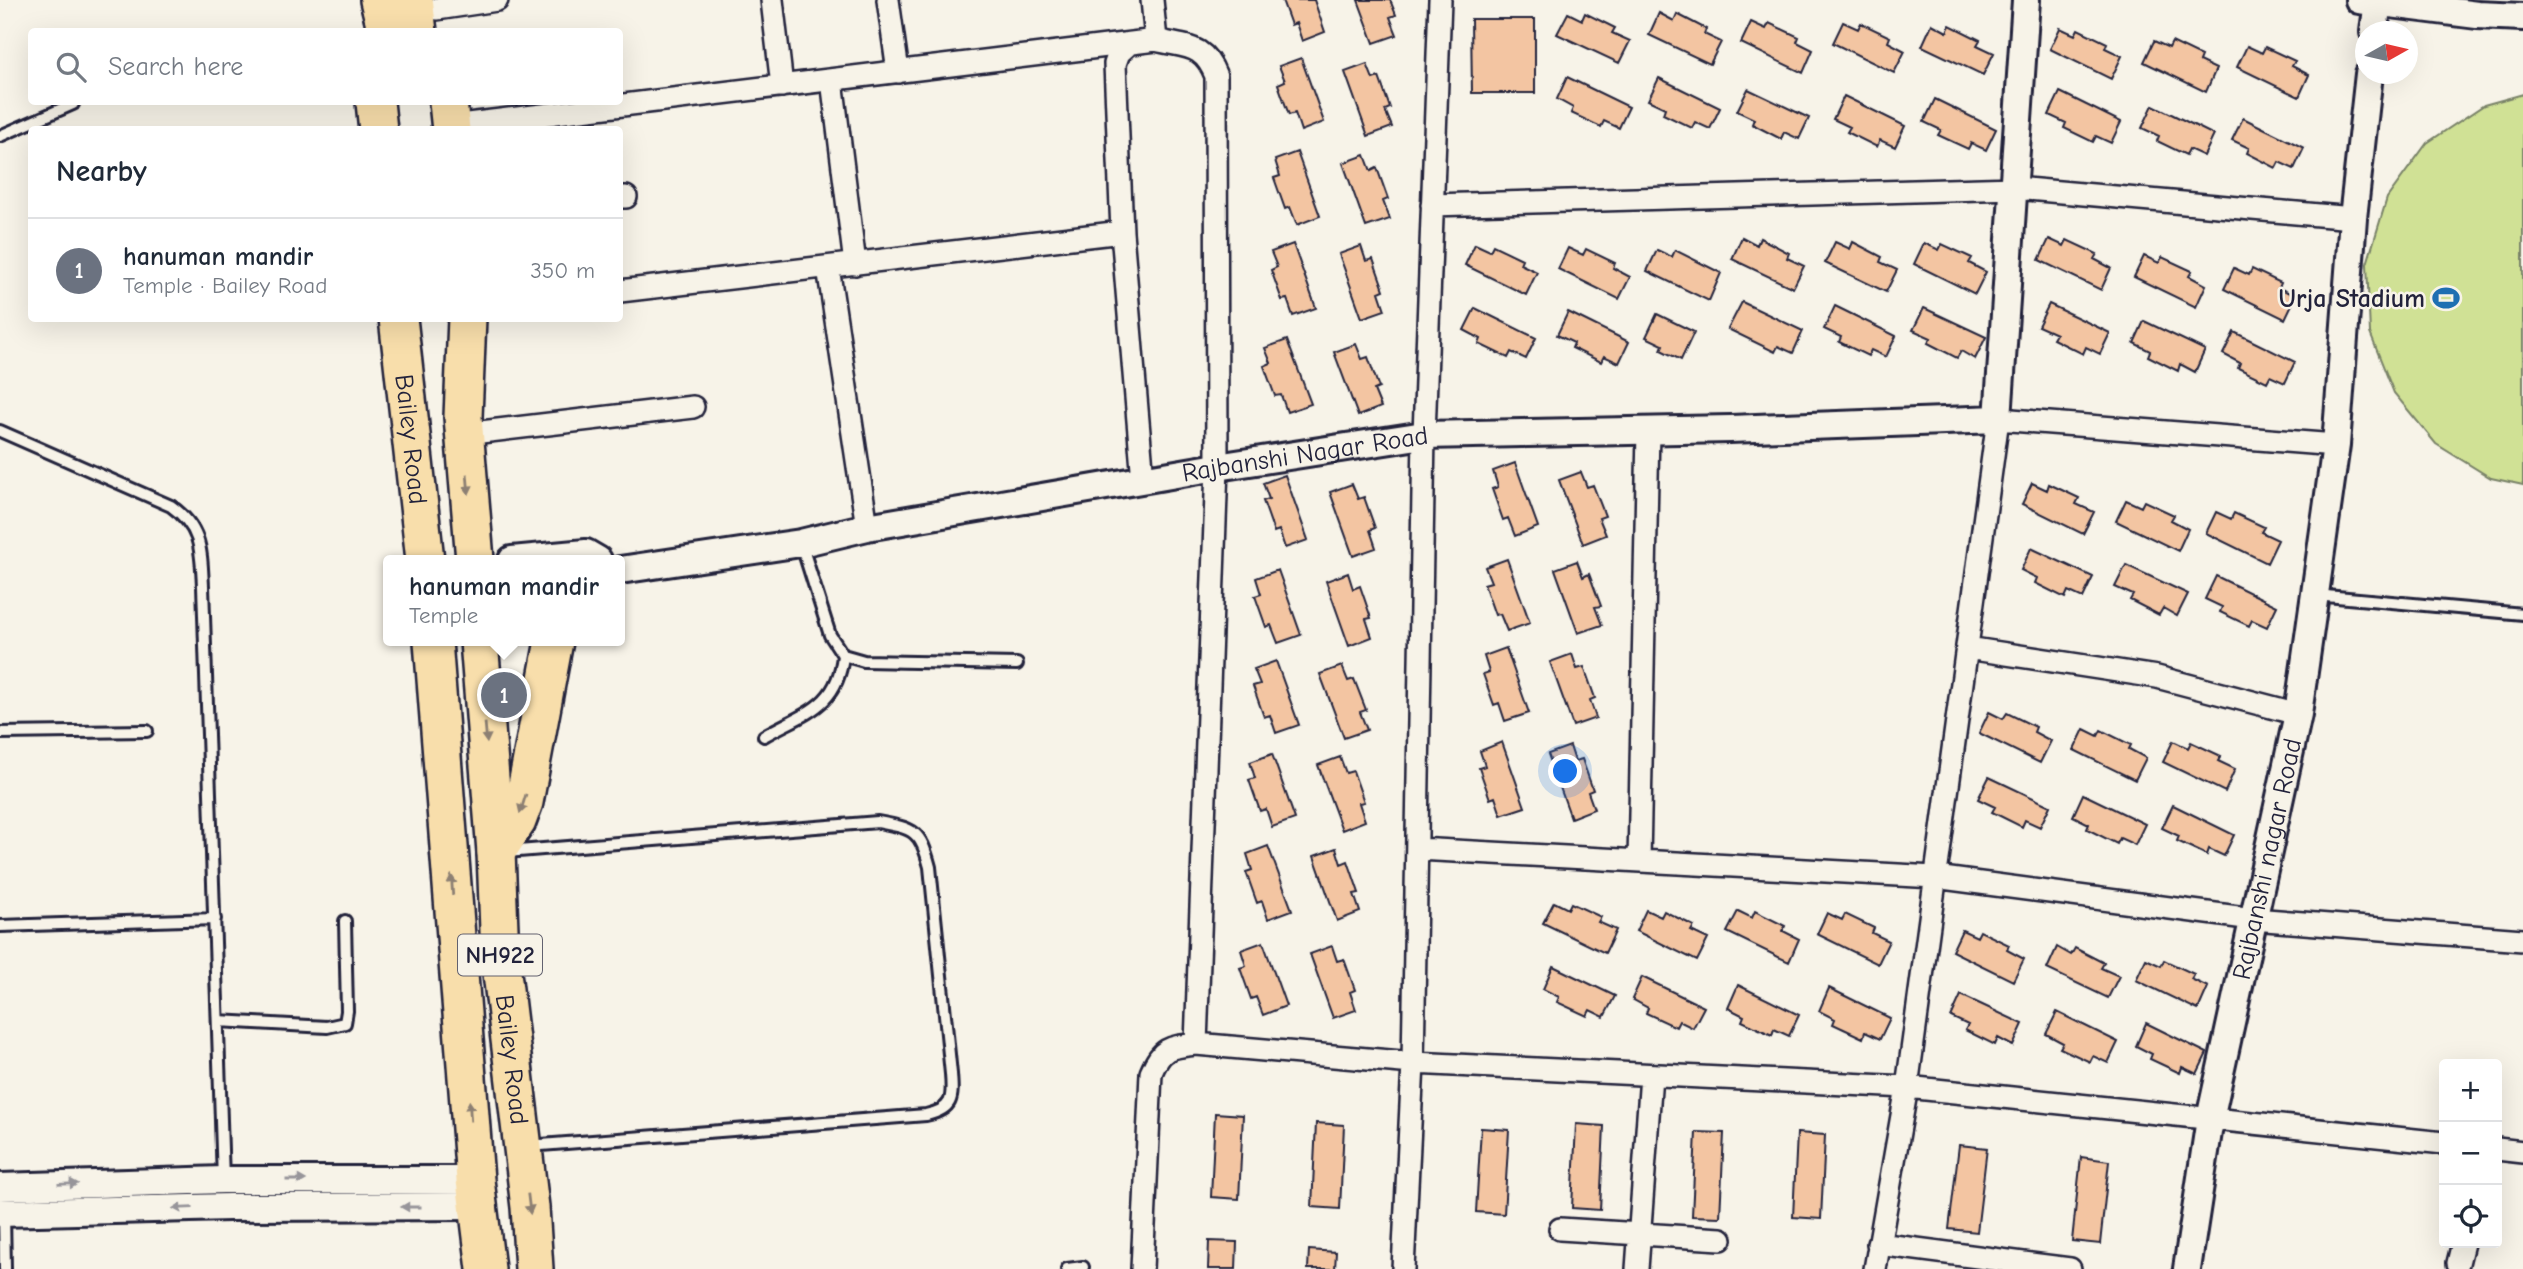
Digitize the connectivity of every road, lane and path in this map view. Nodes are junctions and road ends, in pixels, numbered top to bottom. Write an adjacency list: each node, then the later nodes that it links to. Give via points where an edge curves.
1 (368, 0): 14 (highway)
2 (379, 0): 15 (highway)
3 (496, 0): 11 (street)
4 (772, 0): 21 (street)
5 (888, 0): 18 (street)
6 (1152, 0): 16 (street)
7 (1440, 0): 30 (street)
8 (2026, 0): 29 (street)
9 (2371, 1): 10 (street); 13 (street)
10 (2444, 5): 12 (street)
11 (429, 14)
12 (2523, 17)
13 (2373, 21)
14 (370, 28)
15 (386, 28)
16 (1156, 40): 17 (street); 48 (street, via 1202,52 1216,76)
17 (1129, 44): 18 (street); 32 (street, via 1115,64)
18 (898, 72): 19 (street)
19 (832, 79): 21 (street); 33 (street)
20 (2368, 84): 31 (street, Rajbanshi nagar Road)
21 (782, 86): 22 (street)
22 (623, 102)
23 (71, 105): 28 (lane)
24 (376, 105): 27 (highway)
25 (591, 105): 26 (street)
26 (450, 119)
27 (378, 126)
28 (0, 136)
29 (2015, 188): 30 (street); 31 (street); 42 (street)
30 (1432, 205): 46 (street)
31 (2353, 218): 47 (street, Rajbanshi nagar Road)
32 (1122, 232): 33 (street); 49 (street)
33 (855, 264): 34 (street)
34 (828, 267): 35 (street); 50 (street)
35 (623, 291)
36 (399, 322): 40 (highway, Bailey Road)
37 (406, 322): 40 (highway)
38 (451, 322): 43 (highway)
39 (467, 322): 43 (highway, Bailey Road)
40 (407, 386): 52 (highway, Bailey Road)
41 (693, 407): 43 (street)
42 (1998, 419): 45 (street, Rajbanshi Nagar Road); 47 (street); 62 (street)
43 (464, 426): 53 (highway, Bailey Road, one-way to 53)
44 (0, 431): 73 (lane, via 171,506 195,530 204,586)
45 (1648, 431): 46 (street, Rajbanshi Nagar Road); 71 (street)
46 (1424, 435): 48 (street, Rajbanshi Nagar Road); 69 (street)
47 (2336, 445): 57 (street, Rajbanshi nagar Road)
48 (1217, 467): 49 (street, Rajbanshi Nagar Road); 79 (street)
49 (1143, 480): 50 (street, Rajbanshi Nagar Road)
50 (867, 527): 51 (street, Rajbanshi Nagar Road)
51 (801, 542): 56 (street, Rajbanshi Nagar Road); 63 (lane, via 830,635)
52 (424, 555)
53 (475, 555)
54 (565, 555): 55 (street)
55 (589, 555)
56 (625, 569)
57 (2315, 596): 58 (lane); 65 (street, Rajbanshi nagar Road)
58 (2523, 614)
59 (433, 646): 90 (highway, Bailey Road / NH922, one-way to 59)
60 (479, 646): 70 (highway, Bailey Road / NH922, one-way to 70)
61 (553, 646): 70 (highway, one-way to 70, via 524,802)
62 (1967, 648): 65 (street, via 2157,677); 72 (street)
63 (843, 655): 64 (lane, via 864,661); 68 (lane, via 831,694)
64 (1017, 664)
65 (2298, 714): 74 (street, Rajbanshi nagar Road)
66 (147, 731): 67 (lane)
67 (0, 733)
68 (764, 736)
69 (1417, 849): 71 (street); 80 (street)
70 (496, 852): 85 (highway, Bailey Road / NH922, via 500,956); 85 (lane, via 878,822 902,826 918,834 930,867 951,1074 949,1104 926,1115)
71 (1639, 861): 72 (street)
72 (1935, 877): 74 (street); 82 (street)
73 (215, 919): 76 (lane); 78 (lane)
74 (2253, 919): 77 (street); 83 (street, Rajbanshi nagar Road)
75 (345, 921): 78 (lane, via 345,1023 327,1027)
76 (0, 926)
77 (2523, 940)
78 (218, 1021): 88 (lane)
79 (1196, 1044): 80 (street); 101 (street, via 1172,1046 1158,1056 1151,1073)
80 (1413, 1063): 81 (street); 102 (street)
81 (1651, 1075): 82 (street); 93 (street)
82 (1907, 1087): 83 (street); 95 (street)
83 (2210, 1119): 84 (street); 106 (street, Rajbanshi nagar Road)
84 (2439, 1142)
85 (521, 1147): 99 (highway, Bailey Road / NH922, one-way to 99)
86 (2502, 1151): 87 (street)
87 (2523, 1152)
88 (223, 1180): 89 (street, one-way to 88); 90 (street, one-way to 90)
89 (0, 1186)
90 (477, 1193): 91 (street, one-way to 91, via 229,1207); 98 (highway, Bailey Road / NH922)
91 (2, 1213): 97 (lane)
92 (1560, 1229): 93 (street)
93 (1640, 1233): 94 (street); 103 (street)
94 (1721, 1239)
95 (1878, 1244): 104 (street); 105 (street)
96 (1083, 1267): 100 (lane)
97 (5, 1269)
98 (486, 1269)
99 (534, 1269)
100 (1067, 1269)
101 (1142, 1269)
102 (1403, 1269)
103 (1637, 1269)
104 (1875, 1269)
105 (2070, 1269)
106 (2187, 1269)

